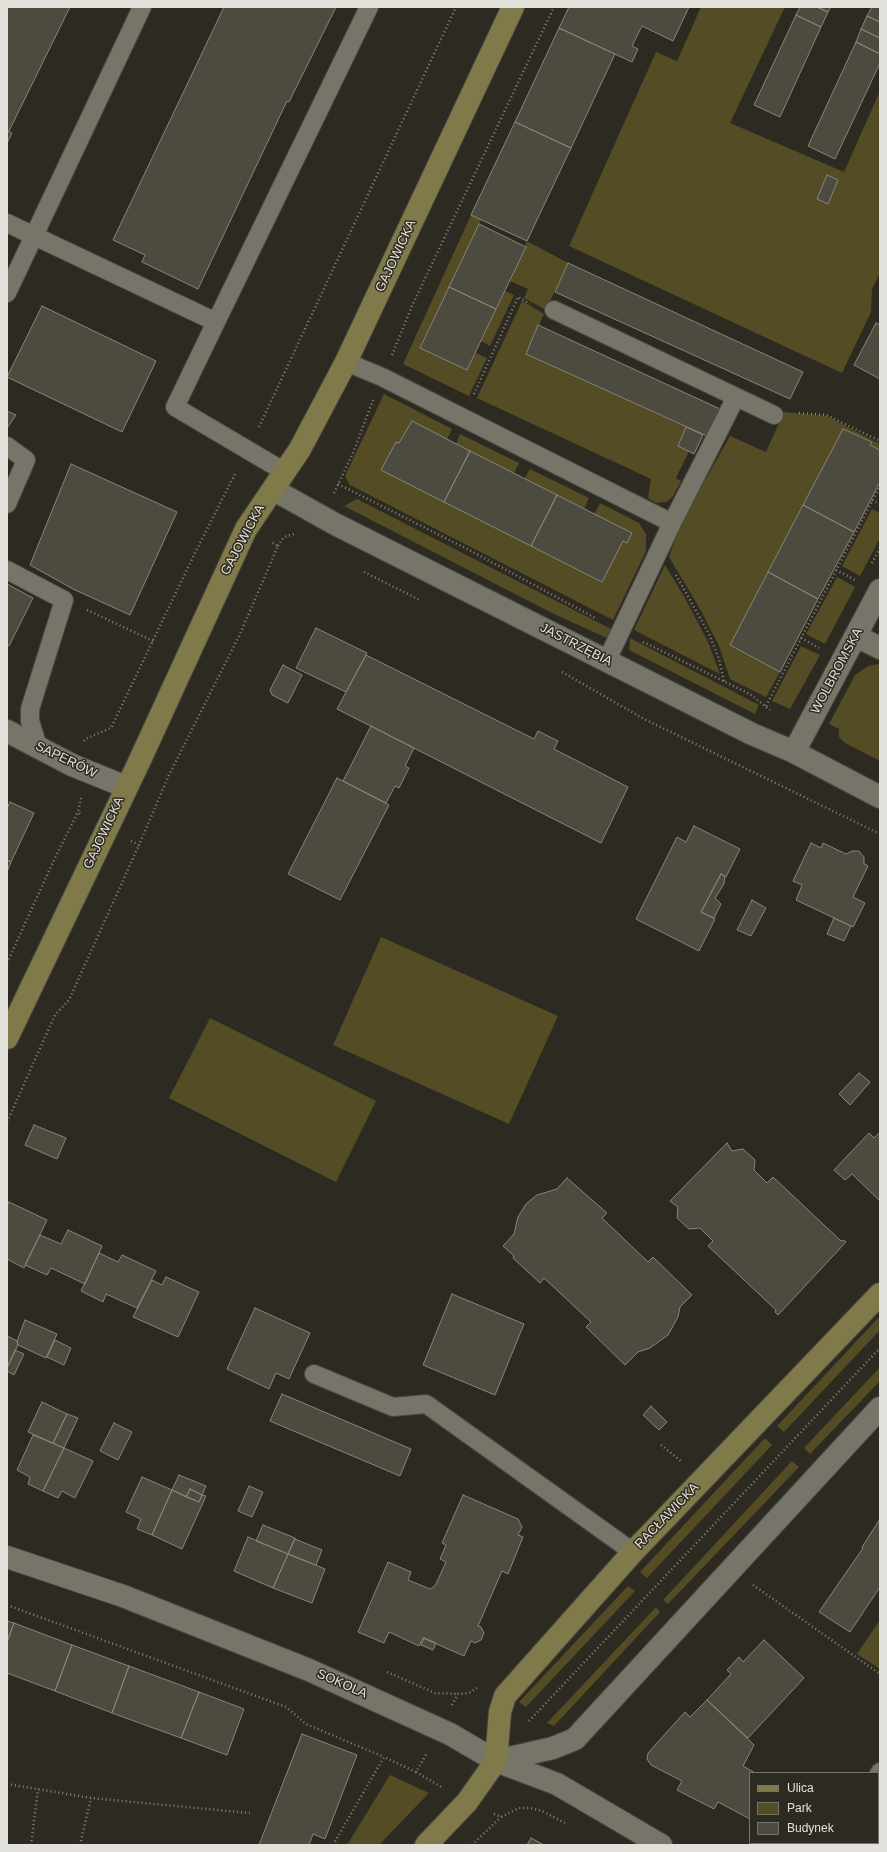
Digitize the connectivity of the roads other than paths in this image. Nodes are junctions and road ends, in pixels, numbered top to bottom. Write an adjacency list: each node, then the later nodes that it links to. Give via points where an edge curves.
1 (142, 7): 5 (lane)
2 (369, 7): 8 (lane)
3 (513, 7): 9 (street, GAJOWICKA)
4 (7, 223): 5 (lane)
5 (34, 235): 6 (lane); 8 (lane)
6 (7, 293)
7 (554, 310): 10 (lane)
8 (216, 322): 13 (lane, via 175,407 247,451)
9 (346, 362): 13 (street, GAJOWICKA, via 300,450); 15 (lane, via 382,377)
10 (736, 397): 11 (lane); 15 (lane)
11 (774, 415)
12 (7, 446): 14 (lane, via 26,460)
13 (280, 481): 20 (street, JASTRZĘBIA, via 334,524); 24 (street, GAJOWICKA, via 246,529)
14 (7, 504)
15 (672, 523): 20 (lane)
16 (7, 570): 22 (lane, via 64,600 30,709 30,721)
17 (871, 587): 18 (street, WOLBROMSKA)
18 (856, 636): 19 (street); 23 (street, WOLBROMSKA)
19 (880, 648)
20 (607, 660): 23 (street, JASTRZĘBIA, via 752,734)
21 (7, 731): 22 (street, SAPERÓW)
22 (38, 747): 24 (street, SAPERÓW)
23 (794, 752): 25 (street, JASTRZĘBIA)
24 (126, 788): 26 (street, GAJOWICKA)
25 (880, 797)
26 (7, 1038)
27 (880, 1294): 30 (street, RACŁAWICKA)
28 (314, 1374): 30 (lane, via 393,1407 426,1404)
29 (880, 1408): 32 (street, via 575,1739 553,1748)
30 (634, 1552): 32 (street, RACŁAWICKA, via 505,1696 500,1712)
31 (7, 1557): 32 (street, SOKOLA, via 123,1596 284,1659 428,1724)
32 (496, 1761): 33 (street, via 467,1802); 34 (street, SOKOLA, via 557,1784)
33 (426, 1845)
34 (661, 1845)

